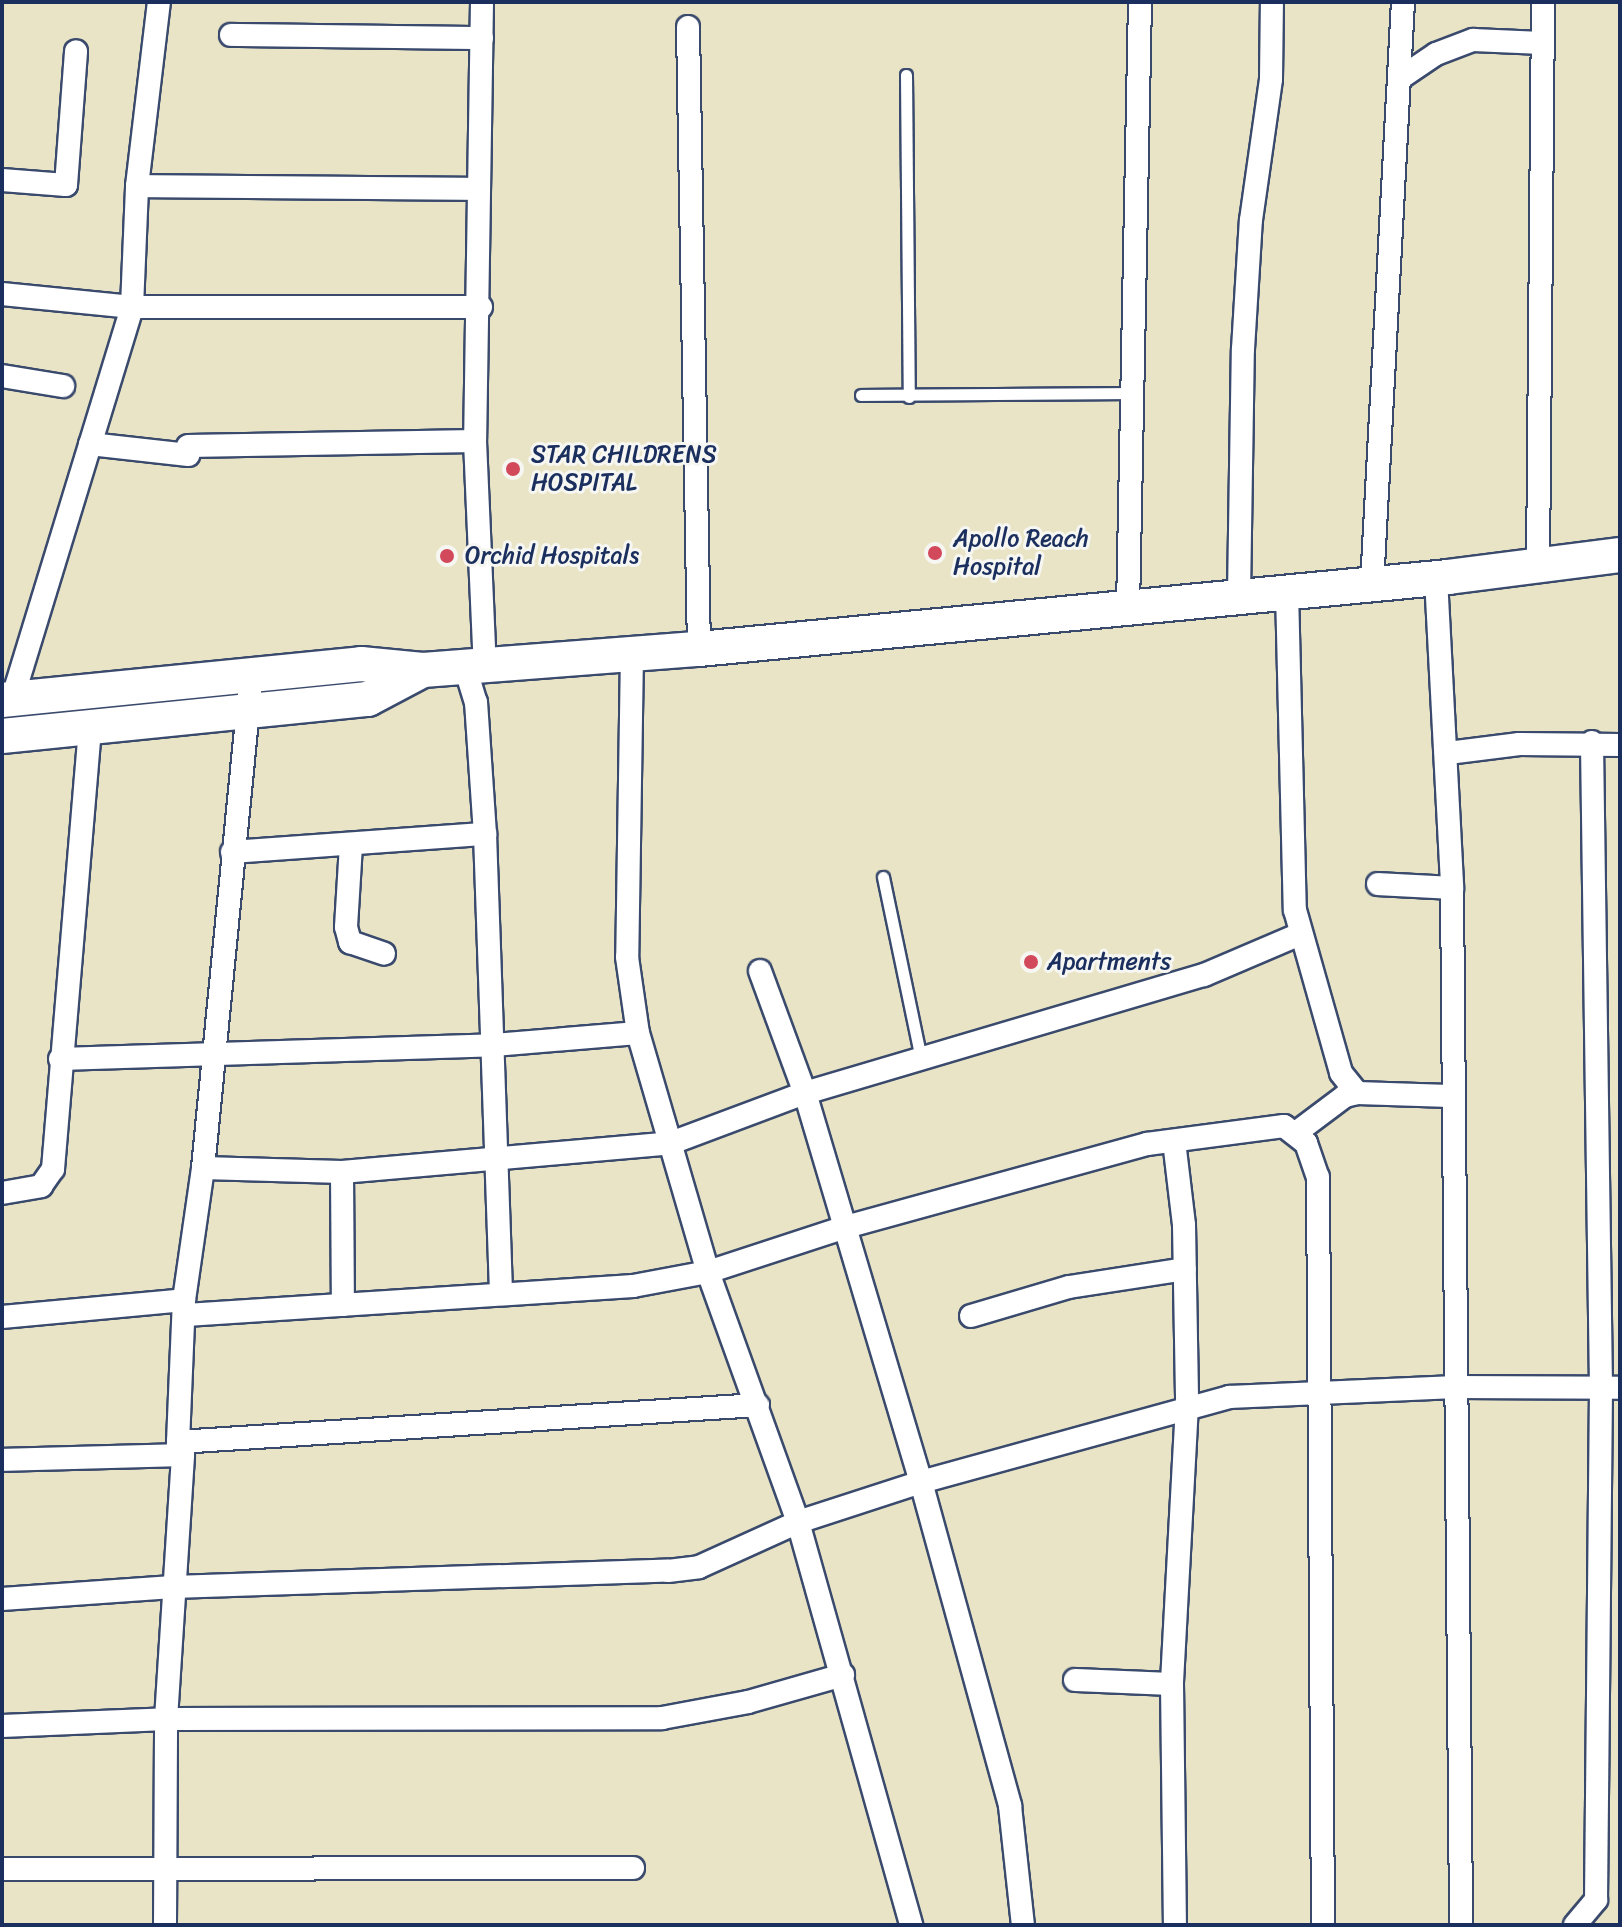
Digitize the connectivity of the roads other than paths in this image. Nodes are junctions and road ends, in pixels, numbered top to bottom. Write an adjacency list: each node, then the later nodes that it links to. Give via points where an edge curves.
1 (159, 2): 15 (street)
2 (482, 2): 9 (street)
3 (1140, 2): 22 (street)
4 (1272, 2): 32 (street, via 1271,79 1251,220 1243,349)
5 (1403, 2): 13 (street)
6 (1543, 2): 10 (street)
7 (688, 27): 34 (street)
8 (231, 35): 9 (street)
9 (482, 38): 16 (street)
10 (1542, 43): 13 (street, via 1473,40 1436,54); 28 (street)
11 (76, 51): 14 (street, via 66,185)
12 (906, 75): 24 (lane)
13 (1402, 77): 30 (street)
14 (2, 180)
15 (137, 186): 16 (street); 18 (street)
16 (479, 189): 19 (street)
17 (2, 294): 18 (street)
18 (132, 307): 19 (street); 26 (street)
19 (481, 307): 25 (street)
20 (2, 376): 21 (street)
21 (63, 386)
22 (1130, 393): 24 (lane); 33 (street)
23 (861, 395): 24 (lane)
24 (909, 397)
25 (475, 441): 26 (street, via 188,450); 36 (street)
26 (90, 444): 38 (street)
27 (1620, 555): 28 (main road)
28 (1538, 567): 29 (main road)
29 (1436, 578): 30 (main road); 43 (street)
30 (1372, 585): 31 (main road)
31 (1287, 591): 32 (main road); 50 (street)
32 (1239, 595): 33 (main road)
33 (1128, 609): 34 (main road)
34 (699, 649): 35 (main road)
35 (632, 653): 36 (main road); 54 (street, via 627,957)
36 (475, 666): 37 (main road, via 423,670 368,699); 44 (street)
37 (250, 693): 38 (main road); 39 (main road); 46 (street)
38 (7, 700)
39 (90, 730): 40 (main road); 57 (street)
40 (2, 736)
41 (1592, 742): 42 (street); 43 (street); 53 (street)
42 (1620, 745)
43 (1448, 753): 49 (street, via 1444,807)
44 (485, 834): 45 (street); 55 (street)
45 (351, 845): 46 (street); 51 (street, via 346,927 350,942)
46 (232, 852): 56 (street)
47 (883, 877): 58 (lane)
48 (1378, 884): 49 (street)
49 (1452, 888): 61 (street)
50 (1300, 934): 58 (street, via 1204,975); 60 (street, via 1341,1073)
51 (384, 954)
52 (760, 971): 59 (street)
53 (1609, 1001): 78 (street)
54 (638, 1033): 55 (street); 64 (street)
55 (494, 1045): 56 (street); 65 (street)
56 (214, 1056): 57 (street); 66 (street)
57 (60, 1059): 68 (street, via 53,1169 41,1186)
58 (921, 1059): 59 (street)
59 (805, 1093): 64 (street); 69 (street)
60 (1357, 1093): 61 (street); 62 (street, via 1345,1096)
61 (1450, 1096): 77 (street)
62 (1297, 1132): 63 (street, via 1269,1126); 79 (street, via 1318,1177)
63 (1174, 1141): 69 (street); 70 (street)
64 (671, 1143): 65 (street); 71 (street)
65 (493, 1162): 67 (street); 72 (street)
66 (203, 1168): 67 (street); 74 (street)
67 (342, 1172): 73 (street)
68 (2, 1193)
69 (846, 1227): 71 (street); 84 (street)
70 (1185, 1269): 75 (street, via 1069,1287); 81 (street)
71 (708, 1272): 72 (street, via 584,1293); 80 (street)
72 (501, 1292): 73 (street)
73 (343, 1305): 74 (street)
74 (185, 1308): 76 (street); 82 (street)
75 (971, 1316)
76 (2, 1317)
77 (1456, 1387): 78 (street); 79 (street); 101 (street)
78 (1611, 1388): 102 (street, via 1596,1900)
79 (1319, 1392): 81 (street); 100 (street)
80 (758, 1405): 82 (street); 85 (street)
81 (1187, 1405): 84 (street); 90 (street)
82 (181, 1448): 83 (street); 86 (street)
83 (2, 1460)
84 (921, 1482): 85 (street); 98 (street, via 1010,1806)
85 (798, 1522): 86 (street, via 699,1567 668,1571); 88 (street)
86 (173, 1587): 87 (street); 91 (street)
87 (2, 1599)
88 (843, 1675): 91 (street, via 748,1702 662,1718); 97 (street)
89 (1075, 1680): 90 (street)
90 (1172, 1684): 99 (street)
91 (166, 1719): 92 (street); 93 (street)
92 (2, 1726)
93 (165, 1867): 94 (street); 95 (street); 96 (street)
94 (633, 1868)
95 (2, 1869)
96 (165, 1925)
97 (911, 1925)
98 (1023, 1925)
99 (1175, 1925)
100 (1323, 1925)
101 (1461, 1925)
102 (1575, 1925)

